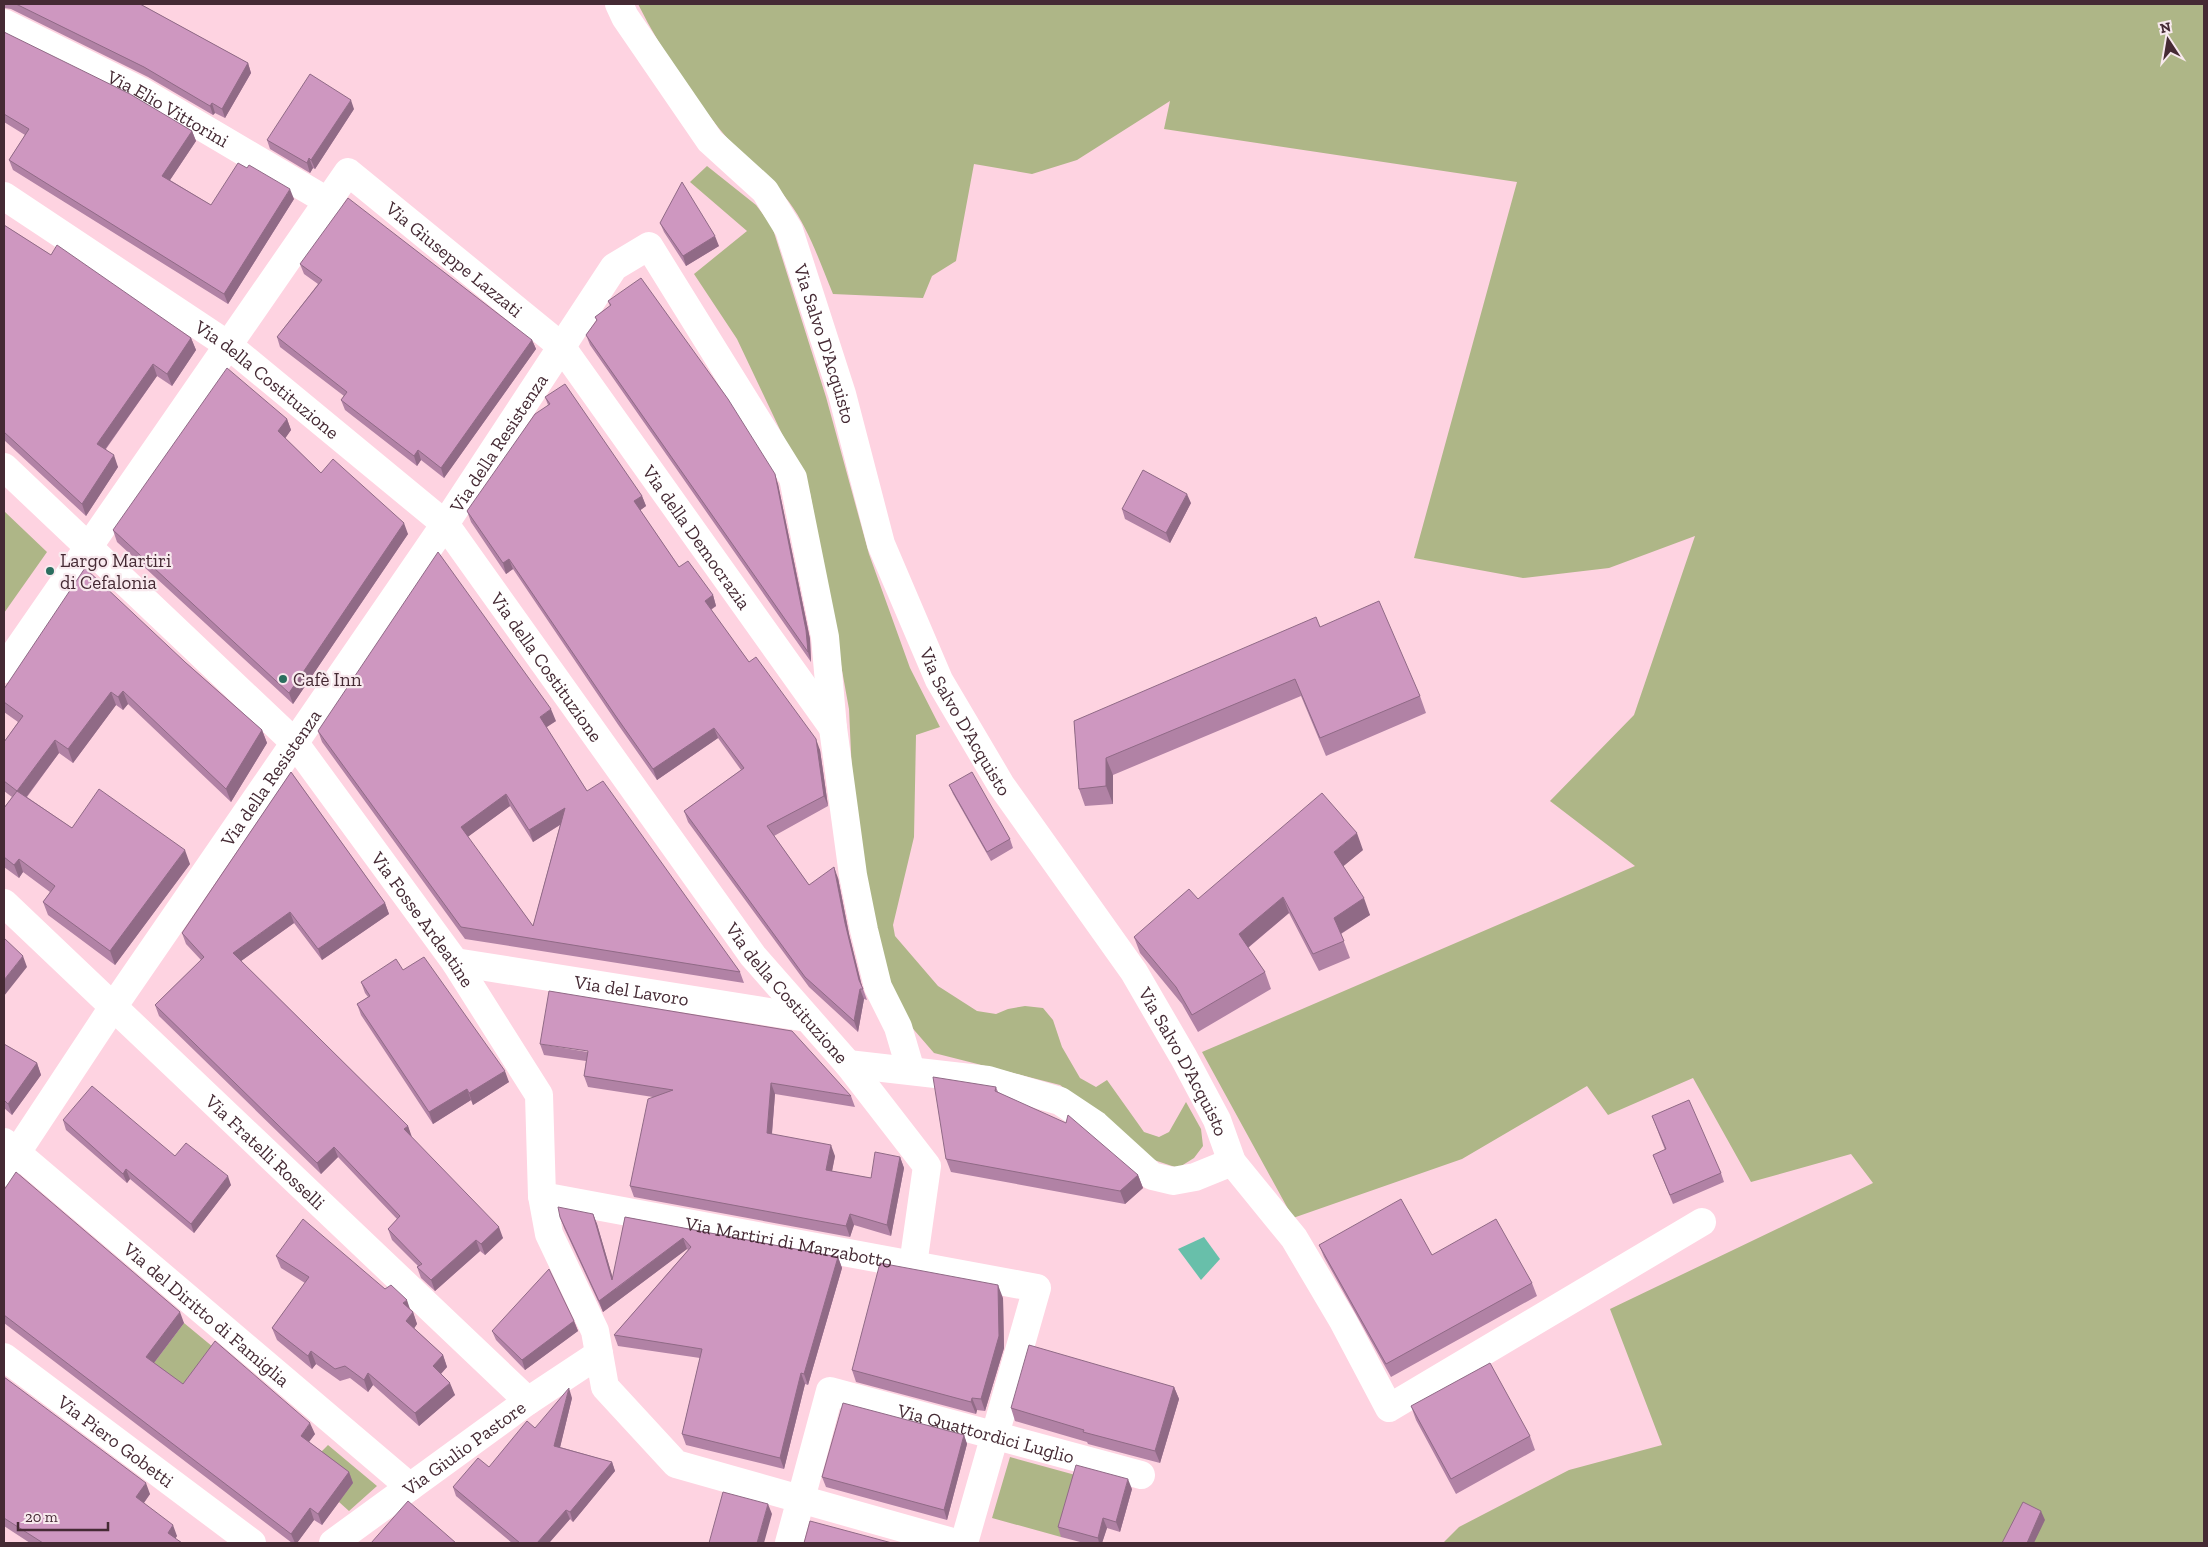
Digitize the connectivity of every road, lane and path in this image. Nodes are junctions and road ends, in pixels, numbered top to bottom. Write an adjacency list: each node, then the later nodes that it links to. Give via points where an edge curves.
1 (619, 4): 20 (street, Via Salvo D'Acquisto, via 710,141 765,191 789,230 842,394 881,544 939,680 1001,785 1134,972 1217,1120)
2 (4, 23): 4 (street, Via Elio Vittorini, via 142,91)
3 (4, 196): 5 (street, Via della Costituzione)
4 (329, 202): 5 (street); 6 (street, Via Giuseppe Lazzati, via 348,172)
5 (228, 346): 8 (street, Via della Costituzione); 9 (street)
6 (561, 346): 8 (street, Via della Resistenza); 11 (street, Via della Democrazia); 11 (street, Via della Resistenza, via 614,267 649,246 793,478 825,637)
7 (4, 467): 9 (street, Via Fosse Ardeatine)
8 (445, 524): 12 (street, Via della Resistenza); 16 (street, Via della Costituzione, via 753,956)
9 (98, 545): 10 (street); 12 (street, Via Fosse Ardeatine)
10 (4, 669)
11 (833, 728): 18 (street, via 853,875 864,930 878,987 898,1027)
12 (294, 742): 14 (street, Via Fosse Ardeatine); 15 (street, Via della Resistenza)
13 (4, 903): 15 (street, Via Fratelli Rosselli)
14 (455, 962): 16 (street, Via del Lavoro); 21 (street, Via Fosse Ardeatine, via 539,1095)
15 (113, 1007): 19 (street, Via della Resistenza); 26 (street, Via Fratelli Rosselli)
16 (807, 1018): 17 (street, Via della Costituzione)
17 (848, 1064): 18 (street); 23 (street, Via della Costituzione, via 927,1166)
18 (911, 1071): 20 (street, via 988,1080 1060,1101 1096,1125 1152,1176 1173,1180 1195,1177)
19 (8, 1155): 29 (street, Via del Diritto di Famiglia)
20 (1232, 1162): 22 (street, Via Salvo D'Acquisto, via 1294,1238 1389,1408)
21 (542, 1196): 23 (street, Via Martiri di Marzabotto); 24 (street, Via Fosse Ardeatine, via 549,1234 595,1330)
22 (1702, 1222)
23 (913, 1265): 27 (street, Via Martiri di Marzabotto, via 1037,1288)
24 (599, 1354): 26 (street, Via Giulio Pastore); 30 (street, Via Fosse Ardeatine, via 604,1387 676,1464)
25 (4, 1356): 31 (street, Via Piero Gobetti)
26 (528, 1401): 29 (street, Via Giulio Pastore)
27 (995, 1437): 28 (street, Via Quattordici Luglio); 30 (street, Via Quattordici Luglio, via 830,1391); 35 (street)
28 (1141, 1475)
29 (410, 1486): 32 (street, Via Giulio Pastore)
30 (800, 1498): 33 (street); 34 (street, Via Fosse Ardeatine)
31 (252, 1543)
32 (333, 1543)
33 (789, 1543)
34 (956, 1543)
35 (964, 1543)

